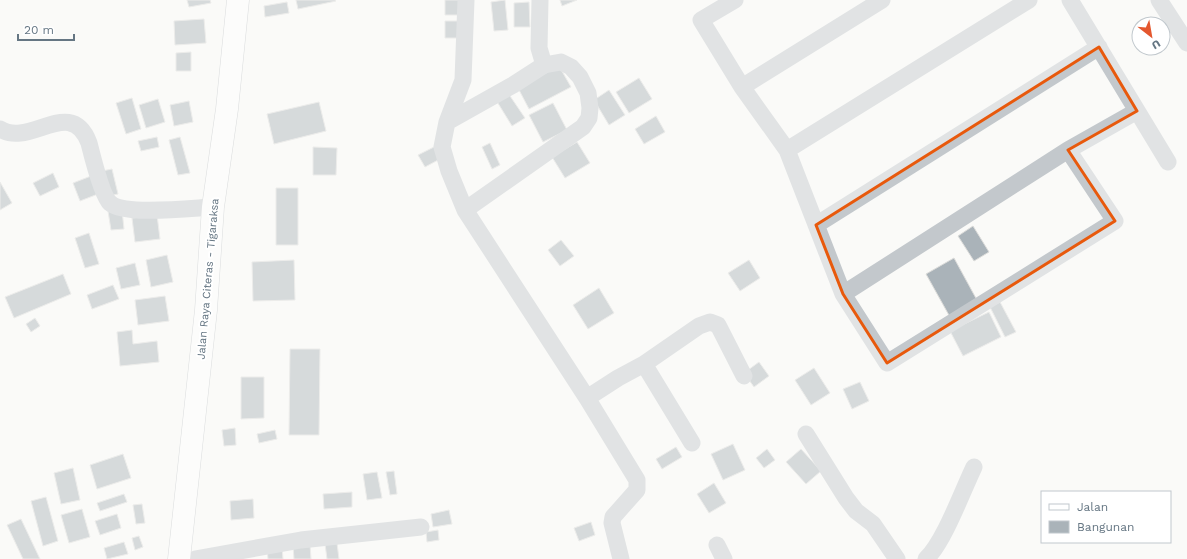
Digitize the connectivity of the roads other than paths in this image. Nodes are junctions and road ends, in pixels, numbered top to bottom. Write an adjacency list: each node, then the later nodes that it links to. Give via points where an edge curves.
1 (238, 0): 19 (main road, Jalan Raya Citeras - Tigaraksa, via 227,109)
2 (466, 0): 14 (street, via 463,80)
3 (540, 0): 11 (street, via 539,48)
4 (735, 0): 12 (street, via 701,20)
5 (882, 0): 12 (street)
6 (1029, 0): 16 (street)
7 (1070, 0): 10 (street)
8 (1159, 0): 9 (street)
9 (1187, 43)
10 (1099, 47): 13 (street); 21 (street)
11 (544, 65): 14 (street); 20 (street, via 561,62 572,67 588,93 589,118 583,127)
12 (742, 87): 16 (street)
13 (1137, 111): 17 (street); 18 (street)
14 (447, 122): 20 (street, via 442,147)
15 (0, 129): 19 (street, via 18,134 55,123 80,126 86,134 106,199 117,208 171,210)
16 (786, 150): 21 (street)
17 (1068, 150): 22 (street); 22 (street, via 1115,221 887,363)
18 (1168, 162)
19 (213, 207): 30 (main road, Jalan Raya Citeras - Tigaraksa, via 206,310)
20 (465, 210): 25 (street)
21 (816, 225): 22 (street)
22 (843, 294)
23 (644, 364): 24 (street, via 699,326 710,322 718,325); 25 (street); 27 (street)
24 (744, 376)
25 (587, 398): 32 (street, via 637,480 637,490 613,517 612,523)
26 (806, 434): 33 (street, via 846,498 856,511 874,524)
27 (692, 443)
28 (974, 467): 34 (street, via 941,538 933,553)
29 (421, 527): 31 (street, via 301,540)
30 (179, 559)
31 (195, 559)
32 (621, 559)
33 (897, 559)
34 (926, 559)

